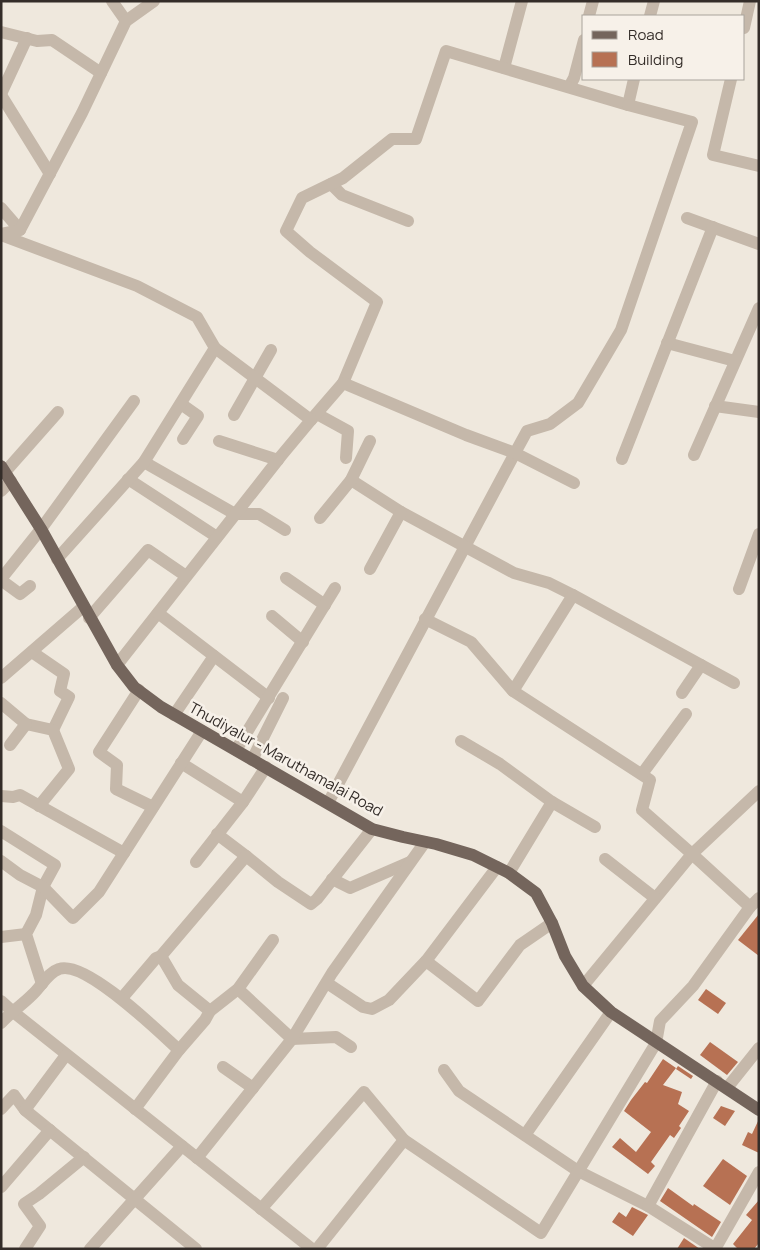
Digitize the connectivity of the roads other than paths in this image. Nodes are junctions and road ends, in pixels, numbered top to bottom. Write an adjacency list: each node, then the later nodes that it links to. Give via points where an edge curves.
1 (112, 1): 9 (street)
2 (154, 1): 9 (street)
3 (522, 1): 14 (street)
4 (593, 1): 7 (street)
5 (654, 1): 8 (street)
6 (750, 1): 10 (street)
7 (589, 15)
8 (650, 15)
9 (126, 21): 15 (street)
10 (745, 24)
11 (1, 32): 12 (street)
12 (27, 38): 15 (street, via 52,40); 19 (street)
13 (582, 48): 18 (street)
14 (504, 68): 18 (street); 23 (street, via 446,51 416,139 392,139)
15 (101, 73): 22 (street)
16 (634, 80): 20 (street)
17 (731, 80): 21 (street, via 713,155)
18 (569, 87): 20 (street)
19 (1, 94): 22 (street)
20 (628, 105): 48 (street, via 692,122 621,330 578,403 550,424 527,431)
21 (759, 166)
22 (50, 174): 28 (street)
23 (331, 184): 26 (street, via 342,195); 37 (street, via 302,198 286,231 377,302)
24 (1, 208): 28 (street)
25 (687, 218): 27 (street)
26 (408, 220)
27 (713, 227): 30 (street); 32 (street)
28 (20, 230): 29 (street)
29 (1, 234): 33 (street, via 137,286 188,312 197,317)
30 (759, 244)
31 (759, 308): 35 (street)
32 (667, 344): 35 (street); 51 (street)
33 (216, 348): 36 (street); 39 (street)
34 (271, 350): 36 (street)
35 (735, 361): 40 (street)
36 (255, 378): 43 (street); 44 (street)
37 (343, 383): 44 (street); 48 (street)
38 (134, 401): 62 (street)
39 (181, 404): 45 (street, via 198,416); 53 (street)
40 (715, 406): 42 (street); 49 (street)
41 (58, 412): 54 (street)
42 (759, 412)
43 (234, 415)
44 (314, 417): 50 (street, via 348,432); 52 (street)
45 (183, 438)
46 (219, 441): 52 (street)
47 (370, 441): 56 (street)
48 (515, 453): 57 (street); 66 (street)
49 (694, 455)
50 (346, 458)
51 (622, 459)
52 (278, 460): 60 (street)
53 (144, 462): 55 (street); 60 (street)
54 (6, 473): 58 (street); 62 (main road, Thudiyalur - Maruthamalai Road)
55 (128, 480): 65 (street); 67 (street)
56 (351, 480): 59 (street); 61 (street)
57 (574, 483)
58 (1, 491)
59 (401, 512): 66 (street); 68 (street)
60 (235, 514): 63 (street, via 259,514); 65 (street)
61 (320, 518)
62 (41, 529): 67 (main road, Thudiyalur - Maruthamalai Road); 71 (street)
63 (285, 530)
64 (759, 534): 74 (street)
65 (217, 537): 69 (street)
66 (464, 546): 75 (street, via 514,573 549,582); 80 (street)
67 (57, 560): 77 (main road, Thudiyalur - Maruthamalai Road)
68 (370, 569)
69 (186, 576): 77 (street, via 148,550); 78 (street)
70 (286, 578): 76 (street)
71 (1, 579): 72 (street, via 20,594)
72 (30, 586)
73 (335, 588): 76 (street)
74 (739, 589)
75 (573, 595): 85 (street); 89 (street)
76 (325, 605): 81 (street)
77 (86, 613): 82 (street); 84 (main road, Thudiyalur - Maruthamalai Road)
78 (158, 613): 83 (street); 84 (street)
79 (272, 616): 81 (street)
80 (425, 619): 89 (street, via 471,642); 110 (street)
81 (304, 642): 91 (street)
82 (32, 652): 86 (street); 97 (street, via 64,674 60,691 69,697)
83 (214, 656): 91 (street); 95 (street)
84 (117, 665): 88 (main road, Thudiyalur - Maruthamalai Road)
85 (701, 665): 87 (street); 90 (street)
86 (1, 678)
87 (734, 683)
88 (139, 690): 95 (main road, Thudiyalur - Maruthamalai Road); 112 (street, via 99,752 117,765 116,789)
89 (514, 691): 105 (street)
90 (682, 693)
91 (269, 698): 101 (street)
92 (283, 698): 102 (street)
93 (1, 703): 96 (street)
94 (686, 714): 105 (street)
95 (174, 715): 98 (main road, Thudiyalur - Maruthamalai Road)
96 (26, 724): 97 (street); 100 (street)
97 (53, 730): 111 (street, via 69,769)
98 (202, 731): 101 (main road, Thudiyalur - Maruthamalai Road); 103 (street)
99 (461, 741): 109 (street, via 500,764)
100 (10, 745)
101 (236, 750): 102 (main road, Thudiyalur - Maruthamalai Road)
102 (252, 760): 104 (main road, Thudiyalur - Maruthamalai Road)
103 (181, 763): 108 (street); 112 (street)
104 (266, 767): 108 (street); 110 (main road, Thudiyalur - Maruthamalai Road)
105 (642, 774): 120 (street, via 650,780 642,810)
106 (759, 791): 120 (street)
107 (7, 797): 111 (street, via 20,796); 113 (street)
108 (243, 802): 117 (street)
109 (552, 802): 114 (street); 127 (street)
110 (328, 803): 115 (main road, Thudiyalur - Maruthamalai Road)
111 (39, 806): 119 (street)
112 (153, 806): 119 (street)
113 (1, 807)
114 (595, 827)
115 (372, 829): 118 (main road, Thudiyalur - Maruthamalai Road); 128 (street)
116 (1, 830): 129 (street, via 55,865)
117 (217, 834): 121 (street); 124 (street)
118 (425, 842): 125 (street); 126 (main road, Thudiyalur - Maruthamalai Road, via 473,855)
119 (124, 853): 129 (street, via 99,892 73,918)
120 (692, 854): 130 (street); 131 (street)
121 (246, 856): 128 (street, via 311,904); 136 (street)
122 (605, 859): 130 (street)
123 (1, 861): 129 (street)
124 (196, 862)
125 (410, 862): 128 (street, via 350,888); 138 (street)
126 (497, 867): 127 (main road, Thudiyalur - Maruthamalai Road); 137 (street)
127 (509, 873): 132 (main road, Thudiyalur - Maruthamalai Road, via 536,893)
128 (332, 879)
129 (43, 888): 133 (street, via 36,915)
130 (655, 898): 140 (street)
131 (755, 902): 149 (street, via 693,986 660,1021)
132 (552, 923): 137 (street, via 520,945 478,1001); 140 (main road, Thudiyalur - Maruthamalai Road, via 565,956)
133 (26, 934): 134 (street); 139 (street)
134 (1, 937)
135 (273, 940): 141 (street)
136 (161, 956): 142 (street); 144 (street, via 178,985)
137 (426, 961): 138 (street, via 389,1000 372,1009 363,1007)
138 (326, 983): 148 (street)
139 (42, 984): 142 (street, via 49,975 68,967 81,970); 145 (street)
140 (583, 986): 146 (main road, Thudiyalur - Maruthamalai Road)
141 (238, 989): 144 (street); 148 (street)
142 (122, 998): 152 (street)
143 (1, 1001): 145 (street)
144 (210, 1010): 152 (street)
145 (12, 1012): 147 (street); 153 (street)
146 (611, 1012): 149 (main road, Thudiyalur - Maruthamalai Road); 163 (street)
147 (1, 1023)
148 (292, 1039): 150 (street, via 336,1037); 157 (street)
149 (656, 1043): 156 (main road, Thudiyalur - Maruthamalai Road); 168 (street)
150 (350, 1047)
151 (759, 1048): 156 (street)
152 (179, 1050): 159 (street)
153 (66, 1055): 159 (street); 160 (street)
154 (223, 1067): 157 (street)
155 (444, 1070): 163 (street, via 459,1091)
156 (722, 1084): 161 (main road, Thudiyalur - Maruthamalai Road); 172 (street)
157 (253, 1088): 167 (street)
158 (1, 1109): 160 (street, via 14,1095)
159 (135, 1109): 165 (street)
160 (25, 1110): 162 (street)
161 (759, 1110)
162 (50, 1130): 166 (street); 170 (street)
163 (525, 1135): 168 (street)
164 (404, 1140): 168 (street, via 541,1233); 173 (street, via 364,1092); 178 (street)
165 (182, 1146): 167 (street); 171 (street)
166 (84, 1157): 171 (street); 174 (street, via 24,1204 40,1226)
167 (197, 1158): 173 (street)
168 (578, 1171): 172 (street)
169 (759, 1172): 179 (street)
170 (1, 1187)
171 (136, 1199): 175 (street); 176 (street)
172 (648, 1206): 179 (street)
173 (261, 1209): 177 (street)
174 (25, 1249)
175 (90, 1249)
176 (196, 1249)
177 (312, 1249)
178 (317, 1249)
179 (716, 1249)

